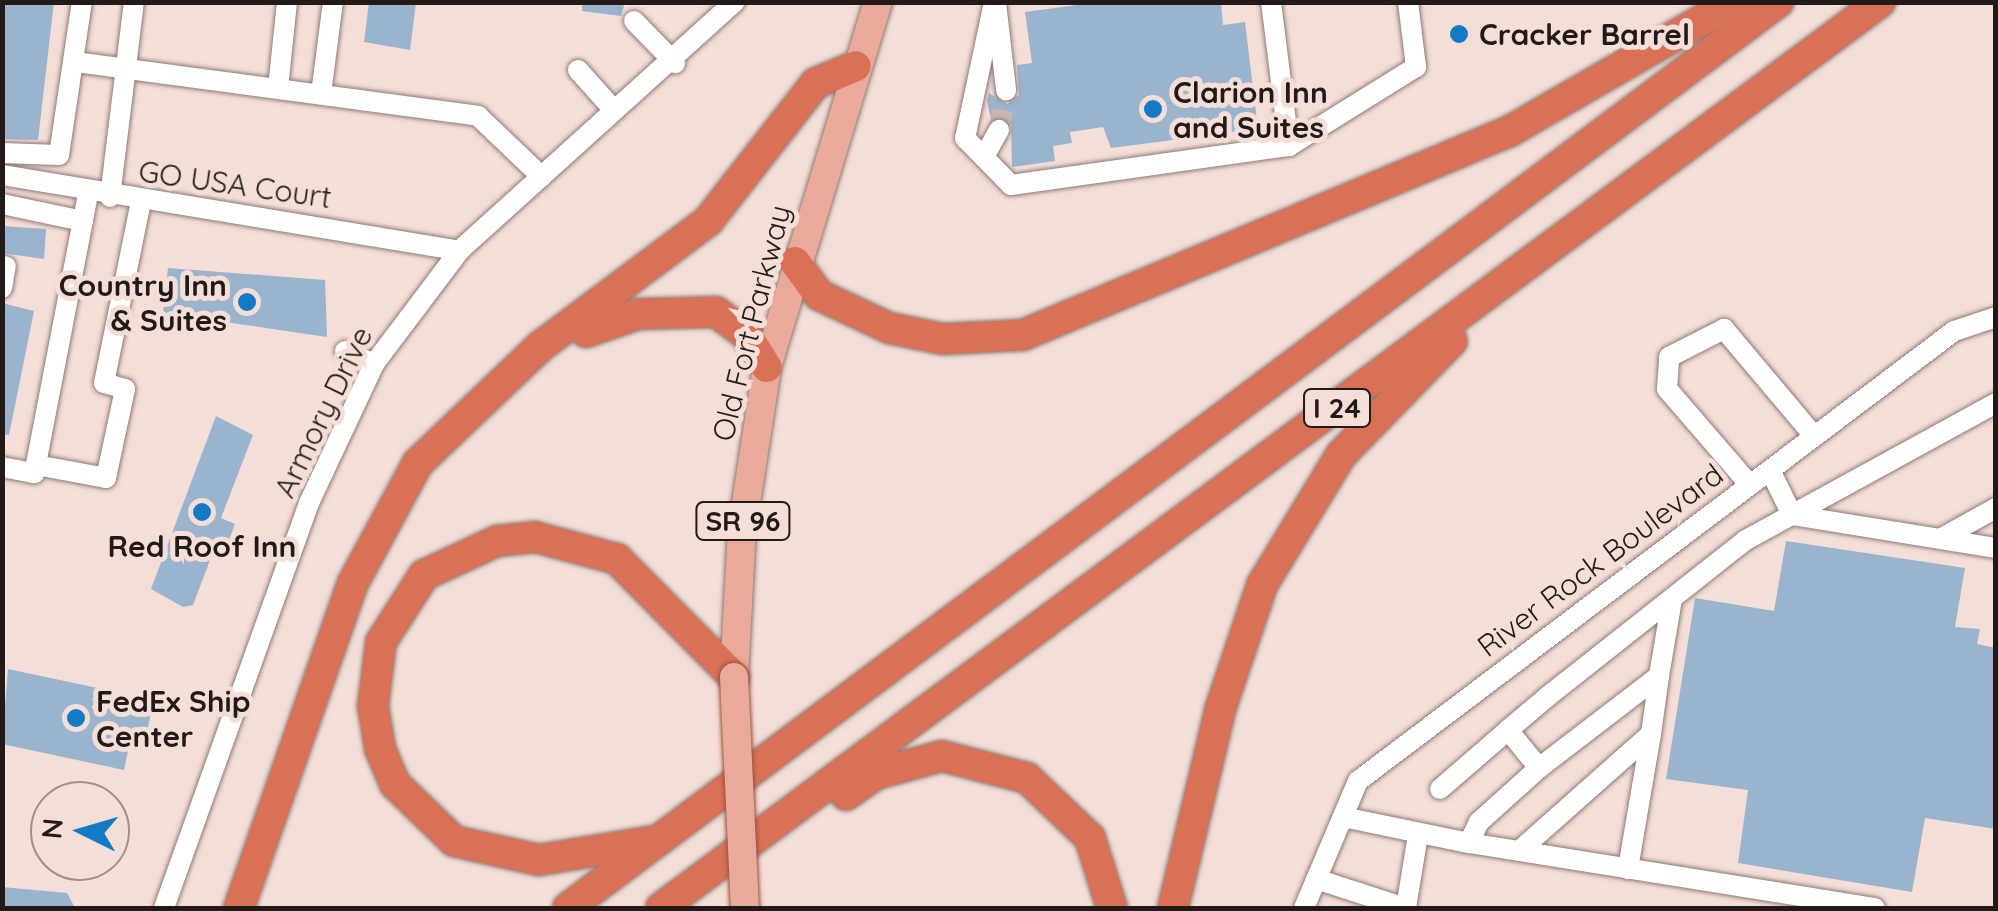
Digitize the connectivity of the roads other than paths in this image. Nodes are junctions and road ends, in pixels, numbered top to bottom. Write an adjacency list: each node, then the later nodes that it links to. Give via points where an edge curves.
1 (82, 2): 14 (street)
2 (134, 2): 17 (street)
3 (287, 2): 19 (street)
4 (333, 2): 21 (street)
5 (735, 2): 15 (street, Armory Drive)
6 (878, 2): 16 (main road, Old Fort Parkway / SR 96)
7 (995, 2): 20 (street); 26 (street, via 964,138)
8 (1271, 2): 24 (street)
9 (1408, 2): 24 (street, via 1416,66)
10 (1733, 2): 35 (highway, via 1510,131 1022,335 943,339 889,328 828,301)
11 (1778, 2): 64 (highway, I 24)
12 (1880, 2): 37 (highway, I 24)
13 (634, 21): 15 (street)
14 (75, 62): 17 (street); 25 (street, via 59,155)
15 (675, 63): 22 (street, Armory Drive)
16 (856, 66): 35 (main road, Old Fort Parkway / SR 96); 43 (highway, via 816,83 708,221)
17 (126, 68): 19 (street); 30 (street)
18 (578, 70): 22 (street)
19 (278, 88): 21 (street)
20 (1006, 90)
21 (321, 94): 28 (street, via 478,116)
22 (613, 109): 28 (street, Armory Drive)
23 (998, 130): 26 (street)
24 (1288, 146): 26 (street, via 1011,186)
25 (2, 153)
26 (984, 158)
27 (2, 175): 29 (street, GO USA Court)
28 (542, 177): 34 (street, Armory Drive)
29 (88, 194): 30 (street, GO USA Court); 33 (street)
30 (110, 197): 31 (street, GO USA Court)
31 (141, 201): 34 (street, GO USA Court); 46 (street, via 104,383 125,389 106,478)
32 (2, 204): 33 (street)
33 (83, 221): 46 (street)
34 (459, 251): 41 (street, Armory Drive)
35 (795, 262): 42 (main road, Old Fort Parkway / SR 96)
36 (6, 266): 38 (street)
37 (1515, 276): 61 (highway, I 24); 75 (highway, via 1341,455 1262,584 1220,710)
38 (2, 288)
39 (1996, 317): 45 (street, River Rock Boulevard, via 1954,330)
40 (344, 350): 41 (street)
41 (374, 364): 69 (street, Armory Drive, via 310,502)
42 (767, 367): 43 (highway, via 746,334 716,312 638,314 574,336); 56 (main road, Old Fort Parkway / SR 96, via 742,528)
43 (485, 393): 70 (highway, via 418,463 353,583)
44 (1996, 403): 51 (street)
45 (1814, 436): 48 (street, River Rock Boulevard); 49 (street, via 1724,330 1669,357 1668,389)
46 (36, 464): 47 (street, via 34,473)
47 (2, 466)
48 (1770, 470): 49 (street, River Rock Boulevard); 51 (street)
49 (1750, 485): 62 (street, River Rock Boulevard, via 1358,781)
50 (1996, 508): 52 (street)
51 (1792, 516): 52 (street); 54 (street)
52 (1940, 540): 53 (street)
53 (1996, 548)
54 (1672, 599): 55 (street); 57 (street)
55 (1659, 676): 58 (street); 59 (street)
56 (734, 678): 64 (highway, via 617,558 535,537 497,540 424,576 381,642 373,706 380,748 395,784 454,841 540,860); 73 (main road, Old Fort Parkway / SR 96, bridge)
57 (1508, 730): 59 (street); 60 (street)
58 (1651, 734): 66 (street); 67 (street)
59 (1539, 768): 65 (street, via 1479,822)
60 (1440, 789)
61 (791, 811): 72 (highway, I 24); 74 (highway, via 826,806 913,760 984,761 1028,778 1070,814 1090,838)
62 (1342, 817): 63 (street); 68 (street, River Rock Boulevard)
63 (1418, 835): 65 (street); 77 (street)
64 (662, 840): 71 (highway, I 24)
65 (1470, 843): 66 (street)
66 (1519, 851): 67 (street)
67 (1628, 869): 78 (street)
68 (1316, 879): 76 (street, River Rock Boulevard); 77 (street)
69 (164, 908)
70 (238, 908)
71 (568, 908)
72 (661, 908)
73 (745, 908)
74 (1112, 908)
75 (1173, 908)
76 (1304, 908)
77 (1405, 908)
78 (1876, 908)

